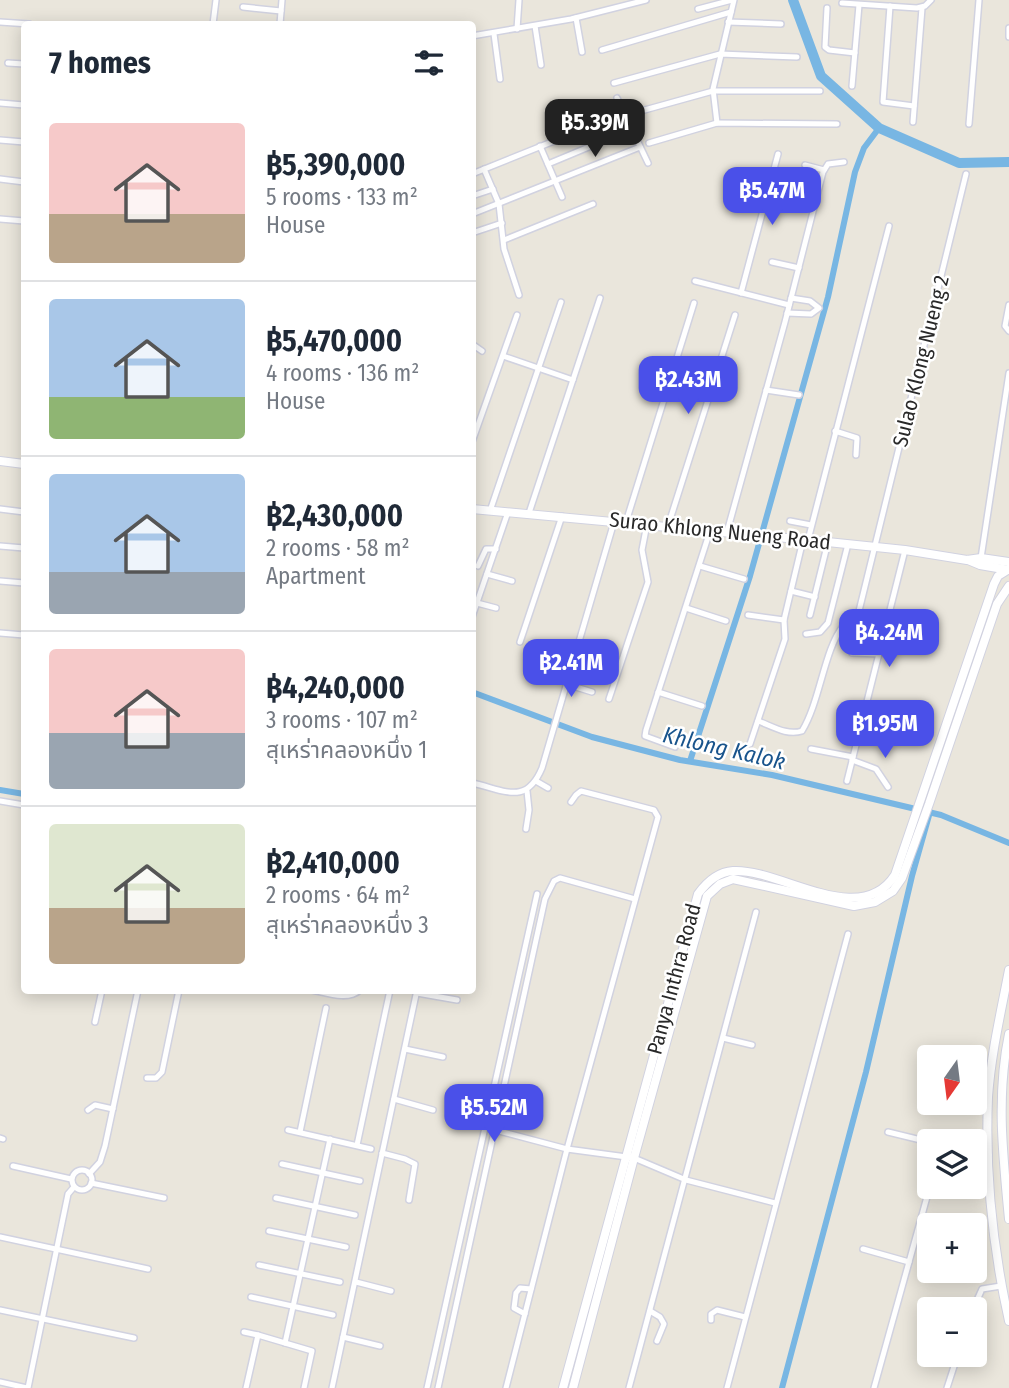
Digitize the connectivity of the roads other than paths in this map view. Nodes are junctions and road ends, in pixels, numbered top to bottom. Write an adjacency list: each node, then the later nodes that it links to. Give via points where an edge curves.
1 (216, 0): 18 (street)
2 (282, 0): 15 (street)
3 (519, 0): 26 (street)
4 (646, 0): 17 (street)
5 (733, 0): 14 (street); 16 (street)
6 (932, 0): 13 (street)
7 (979, 0): 52 (street)
8 (842, 4): 9 (street)
9 (859, 5): 10 (street); 32 (street)
10 (890, 6): 13 (street); 46 (street, via 883,100 885,104)
11 (243, 7): 15 (street)
12 (827, 8): 32 (street, via 825,47)
13 (922, 8): 46 (street)
14 (698, 9)
15 (281, 11): 19 (street)
16 (731, 12): 21 (street); 30 (street)
17 (576, 18): 24 (street); 31 (street)
18 (213, 21)
19 (280, 21)
20 (0, 22): 22 (street)
21 (728, 22): 23 (street); 33 (street)
22 (21, 23)
23 (781, 24)
24 (535, 26): 26 (street); 37 (street)
25 (1009, 28): 29 (street)
26 (517, 29): 27 (street)
27 (494, 34): 28 (street); 38 (street)
28 (476, 36)
29 (1009, 37)
30 (602, 50)
31 (582, 52)
32 (855, 53): 40 (street)
33 (720, 54): 34 (street); 39 (street); 41 (street)
34 (797, 57)
35 (8, 63): 36 (street)
36 (21, 64)
37 (541, 65)
38 (500, 79)
39 (614, 83)
40 (852, 86)
41 (713, 91): 42 (street); 47 (street); 50 (street)
42 (820, 91)
43 (617, 98): 48 (street)
44 (0, 103): 45 (street)
45 (21, 105)
46 (914, 106): 49 (street)
47 (641, 111)
48 (624, 113): 53 (street); 57 (street)
49 (913, 122)
50 (717, 123): 51 (street); 56 (street)
51 (837, 124)
52 (969, 124)
53 (632, 129): 58 (street); 62 (street)
54 (0, 140): 55 (street)
55 (21, 142)
56 (649, 144)
57 (540, 146): 62 (street); 64 (street)
58 (640, 147): 61 (street); 70 (street)
59 (778, 154): 86 (street)
60 (844, 162): 65 (street, via 828,164)
61 (648, 163)
62 (548, 164): 70 (street)
63 (805, 165): 65 (street)
64 (484, 169): 66 (street); 71 (street)
65 (824, 170): 84 (street)
66 (476, 172)
67 (966, 174): 130 (street, Sulao Klong Nueng 2)
68 (0, 179): 69 (street)
69 (21, 182)
70 (555, 182): 73 (street); 74 (street)
71 (493, 189): 72 (street); 74 (street)
72 (476, 195)
73 (562, 197)
74 (499, 204): 76 (street); 79 (street)
75 (593, 204): 82 (street)
76 (476, 213)
77 (0, 219): 78 (street)
78 (21, 221)
79 (502, 223): 81 (street); 82 (street)
80 (889, 226): 107 (street)
81 (476, 232)
82 (504, 240): 87 (street)
83 (772, 262): 84 (street)
84 (799, 268): 89 (street)
85 (695, 281): 86 (street)
86 (741, 293): 92 (street)
87 (519, 295)
88 (600, 298): 103 (street)
89 (791, 298): 92 (street); 94 (street, via 810,301 819,308 811,314)
90 (561, 302): 101 (street)
91 (694, 303): 120 (street)
92 (789, 305): 94 (street)
93 (1009, 305): 97 (street, via 1005,326)
94 (788, 313): 104 (street)
95 (735, 314): 123 (street)
96 (517, 315): 100 (street)
97 (1009, 331)
98 (476, 347): 99 (street)
99 (482, 351)
100 (503, 356): 101 (street); 106 (street)
101 (537, 368): 103 (street); 113 (street)
102 (1009, 373): 134 (street)
103 (573, 380): 116 (street)
104 (766, 390): 105 (street); 125 (street)
105 (799, 395)
106 (476, 431)
107 (835, 431): 108 (street, via 856,437); 122 (street)
108 (856, 455)
109 (0, 461): 110 (street)
110 (21, 464)
111 (0, 509): 114 (street)
112 (476, 509): 113 (street, Surao Khlong Nueng Road)
113 (490, 511): 115 (street, Surao Khlong Nueng Road)
114 (21, 512)
115 (508, 512): 116 (street, Surao Khlong Nueng Road); 132 (street)
116 (529, 513): 117 (street, Surao Khlong Nueng Road)
117 (562, 516): 118 (street, Surao Khlong Nueng Road); 158 (street)
118 (615, 521): 120 (street, Surao Khlong Nueng Road); 161 (street)
119 (790, 521): 122 (street)
120 (626, 522): 121 (street, Surao Khlong Nueng Road)
121 (648, 524): 123 (street, Surao Khlong Nueng Road); 164 (street, via 642,550 648,582)
122 (811, 525): 126 (street)
123 (668, 526): 124 (street, Surao Khlong Nueng Road)
124 (710, 531): 125 (street, Surao Khlong Nueng Road); 137 (street)
125 (727, 532): 126 (street, Surao Khlong Nueng Road)
126 (806, 540): 127 (street, Surao Khlong Nueng Road); 146 (street)
127 (828, 542): 128 (street, Surao Khlong Nueng Road); 147 (street)
128 (848, 544): 130 (street, Surao Khlong Nueng Road); 156 (street, via 828,623 820,632)
129 (0, 545): 131 (street)
130 (876, 547): 133 (street, Surao Khlong Nueng Road); 166 (street, Sulao Klong Nueng 2, via 856,621 843,625 837,635 802,731 785,732)
131 (21, 548)
132 (496, 549): 135 (street, via 486,549); 139 (street)
133 (905, 550): 134 (street, Surao Khlong Nueng Road); 160 (street)
134 (981, 561): 138 (street, Surao Khlong Nueng Road); 144 (street)
135 (476, 564)
136 (476, 566): 139 (street)
137 (700, 566): 140 (street); 150 (street)
138 (1008, 568): 144 (street, Panya Inthra Road)
139 (488, 572): 142 (street); 148 (street)
140 (744, 579)
141 (0, 581): 143 (street)
142 (512, 581)
143 (21, 583)
144 (994, 584): 181 (street, Panya Inthra Road)
145 (1009, 586): 181 (street, Panya Inthra Road, via 996,604)
146 (791, 591): 147 (street); 153 (street)
147 (815, 597): 152 (street)
148 (477, 603): 149 (street)
149 (496, 608)
150 (686, 608): 154 (street); 163 (street)
151 (748, 615): 153 (street)
152 (810, 615)
153 (784, 620): 166 (street, via 785,639)
154 (726, 621)
155 (0, 632): 157 (street)
156 (806, 634)
157 (21, 635)
158 (520, 642)
159 (852, 653): 160 (street)
160 (879, 654): 167 (street)
161 (567, 679): 162 (street); 173 (street)
162 (592, 692)
163 (658, 692): 165 (street); 170 (street, via 645,736)
164 (609, 699)
165 (702, 706)
166 (758, 721): 169 (street)
167 (860, 729): 168 (street); 172 (street)
168 (908, 742)
169 (750, 744)
170 (676, 747)
171 (811, 750): 172 (street)
172 (853, 758): 174 (street); 176 (street, via 876,769)
173 (536, 781): 177 (street); 178 (street)
174 (847, 781)
175 (476, 784): 178 (street)
176 (888, 787)
177 (548, 788)
178 (527, 791): 183 (street)
179 (0, 802): 182 (street)
180 (571, 802): 185 (street, via 581,791 658,813)
181 (925, 802): 225 (street, Panya Inthra Road, via 891,882 862,898 730,871 705,885 695,903)
182 (21, 805)
183 (526, 829)
184 (537, 894): 210 (street)
185 (635, 899): 211 (street, via 566,878 554,881 545,899); 222 (street)
186 (757, 912): 201 (street)
187 (848, 934): 239 (street)
188 (1009, 970): 224 (street, via 988,1097)
189 (101, 994): 199 (street)
190 (137, 994): 207 (street)
191 (178, 994): 205 (street, via 162,1072)
192 (336, 994): 193 (street)
193 (356, 994)
194 (389, 994): 220 (street)
195 (417, 994): 203 (street)
196 (427, 994): 197 (street)
197 (457, 1000)
198 (326, 1008): 213 (street)
199 (95, 1022)
200 (1009, 1034): 217 (street, via 1000,1096)
201 (723, 1038): 202 (street); 231 (street)
202 (752, 1045)
203 (405, 1049): 204 (street); 206 (street)
204 (443, 1057)
205 (147, 1078)
206 (394, 1099): 209 (street); 223 (street)
207 (113, 1109): 208 (street, via 98,1105); 229 (street, via 100,1162)
208 (89, 1110)
209 (433, 1110)
210 (487, 1118): 211 (street); 216 (street)
211 (497, 1120): 215 (street)
212 (288, 1130): 213 (street)
213 (300, 1132): 218 (street)
214 (888, 1132): 219 (street)
215 (494, 1133): 216 (street); 222 (street); 283 (street)
216 (483, 1134): 282 (street)
217 (1005, 1138): 242 (street)
218 (330, 1139): 220 (street); 228 (street)
219 (917, 1139)
220 (357, 1145): 221 (street)
221 (371, 1149)
222 (567, 1149): 225 (street); 256 (street)
223 (382, 1153): 238 (street, via 415,1164); 254 (street)
224 (989, 1155): 255 (street)
225 (629, 1158): 231 (street); 285 (street, Panya Inthra Road); 286 (street, Panya Inthra Road)
226 (282, 1164): 228 (street)
227 (13, 1167): 230 (street)
228 (322, 1173): 232 (street); 240 (street)
229 (89, 1174): 230 (street, via 81,1170); 233 (street)
230 (72, 1179): 234 (street)
231 (686, 1180): 239 (street); 262 (street)
232 (360, 1181)
233 (91, 1183): 234 (street, via 84,1190); 235 (street)
234 (74, 1187): 247 (street, via 68,1194)
235 (164, 1198)
236 (276, 1198): 240 (street)
237 (926, 1199): 249 (street)
238 (409, 1200)
239 (775, 1203): 265 (street)
240 (315, 1207): 241 (street); 245 (street)
241 (355, 1215)
242 (1009, 1219)
243 (269, 1231): 245 (street)
244 (0, 1237): 247 (street)
245 (308, 1240): 246 (street); 252 (street)
246 (346, 1247)
247 (56, 1249): 251 (street); 266 (street)
248 (863, 1249): 249 (street)
249 (909, 1262): 289 (street)
250 (259, 1265): 252 (street)
251 (148, 1269)
252 (300, 1273): 253 (street); 260 (street)
253 (341, 1282)
254 (356, 1282): 257 (street); 271 (street)
255 (1001, 1286): 259 (street, via 982,1289); 268 (street)
256 (531, 1289): 263 (street); 263 (street, via 520,1287 516,1293 514,1308)
257 (391, 1291)
258 (251, 1297): 260 (street)
259 (978, 1297)
260 (293, 1307): 264 (street); 274 (street)
261 (0, 1310): 266 (street)
262 (650, 1311): 273 (street, via 664,1324); 287 (street)
263 (525, 1314): 284 (street)
264 (333, 1315)
265 (745, 1317): 267 (street, via 717,1310); 288 (street)
266 (42, 1318): 272 (street); 278 (street)
267 (710, 1320)
268 (1009, 1321)
269 (244, 1332): 270 (street)
270 (258, 1335): 274 (street); 279 (street)
271 (343, 1337): 275 (street); 281 (street)
272 (134, 1338)
273 (657, 1341)
274 (285, 1343): 280 (street, via 312,1351)
275 (380, 1346)
276 (954, 1367): 290 (street)
277 (0, 1382): 278 (street)
278 (27, 1388)
279 (246, 1388)
280 (304, 1388)
281 (332, 1388)
282 (427, 1388)
283 (438, 1388)
284 (506, 1388)
285 (563, 1388)
286 (573, 1388)
287 (629, 1388)
288 (727, 1388)
289 (873, 1388)
290 (947, 1388)

